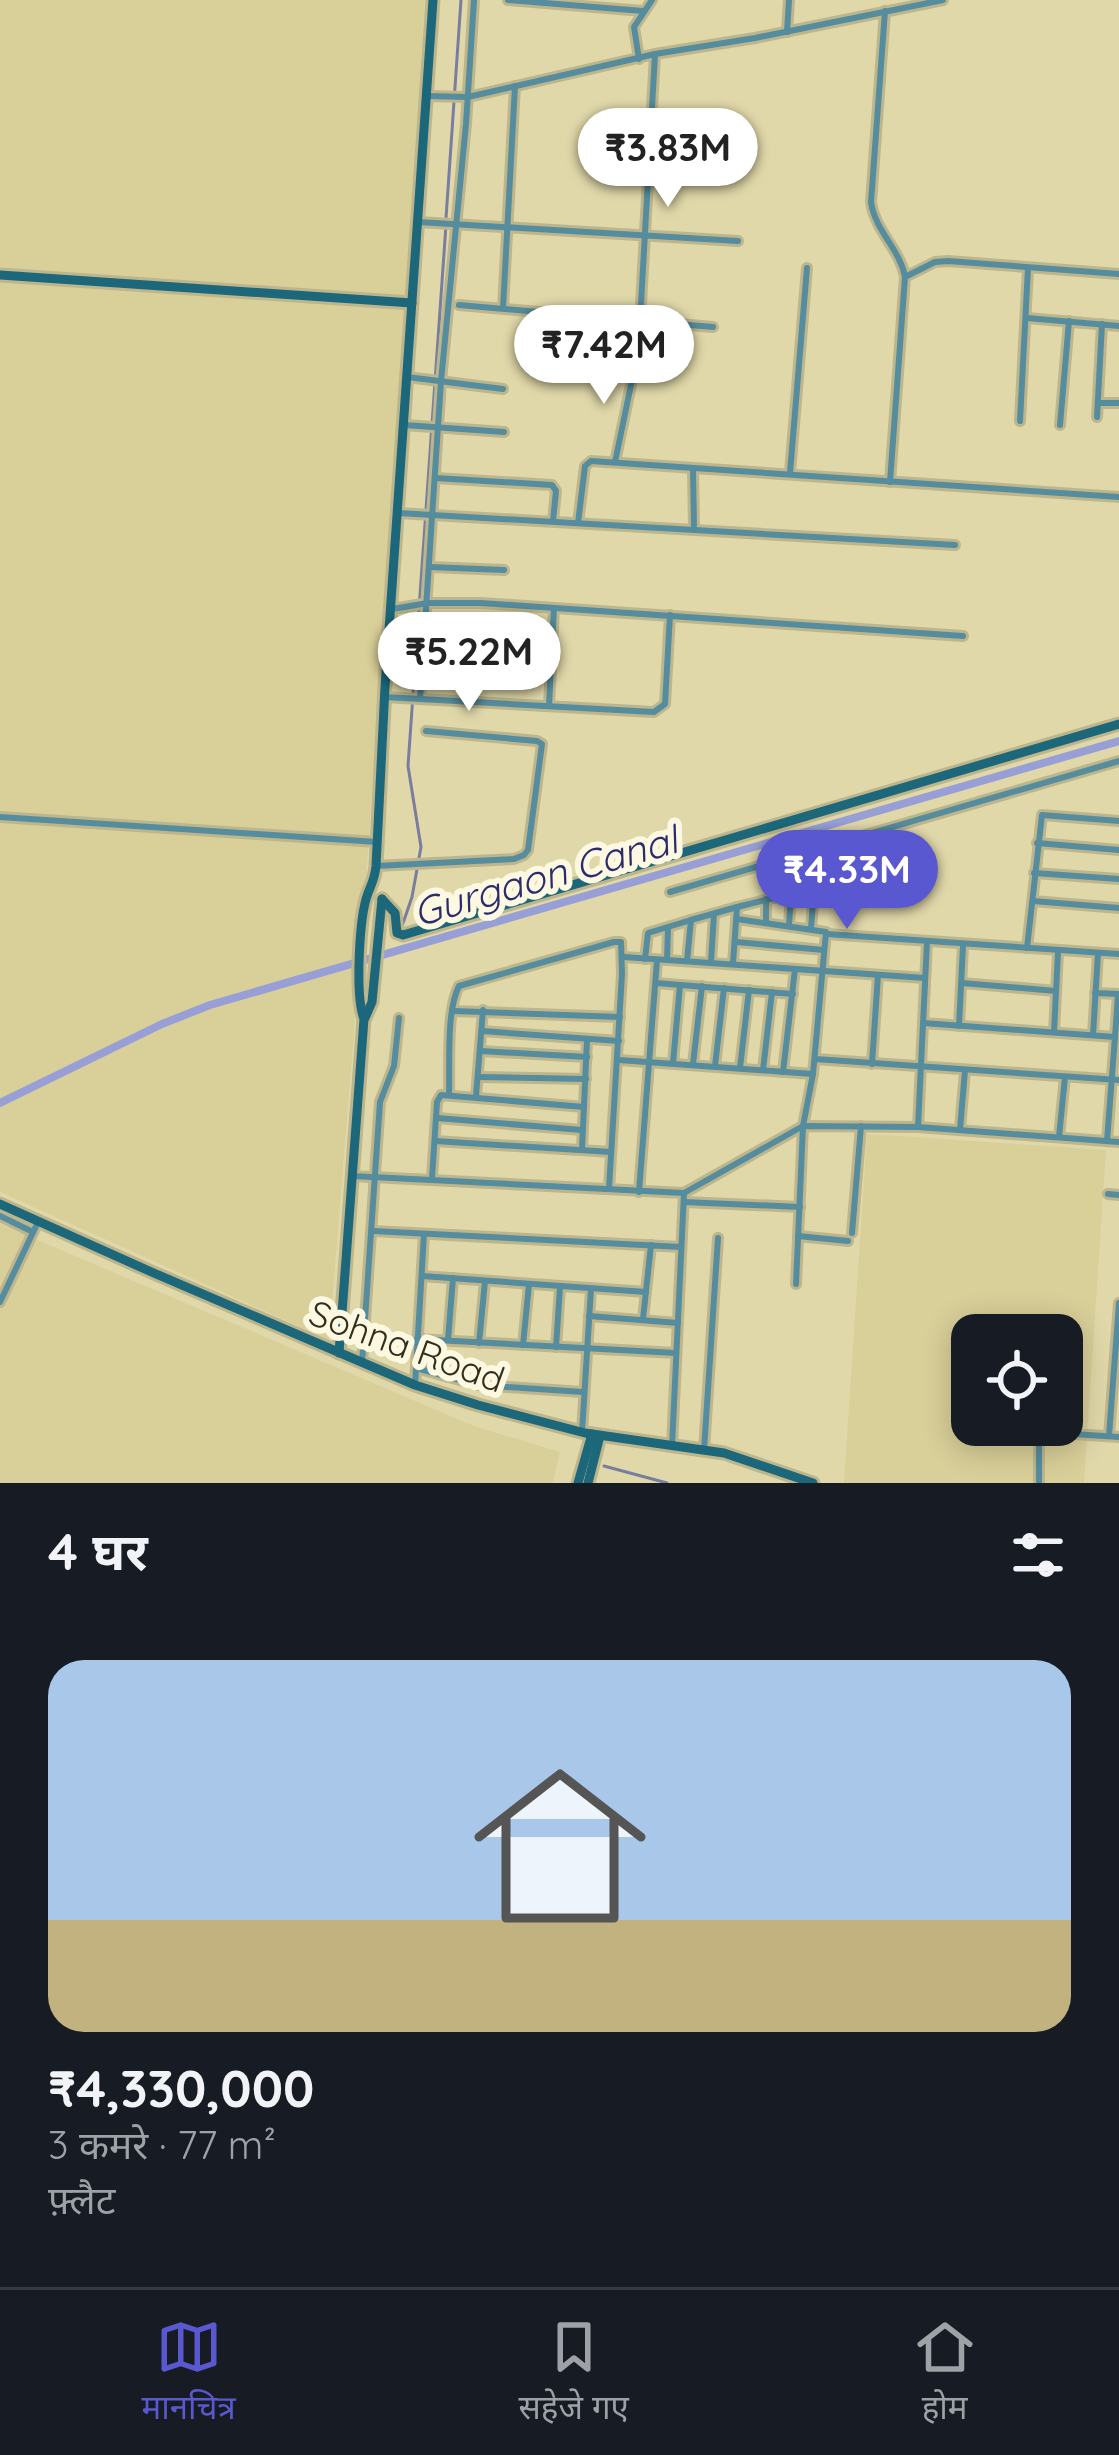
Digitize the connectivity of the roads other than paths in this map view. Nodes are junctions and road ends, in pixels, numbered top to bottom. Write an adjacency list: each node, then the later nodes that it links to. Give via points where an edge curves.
1 (433, 0): 13 (street)
2 (474, 0): 14 (street)
3 (508, 0): 7 (street)
4 (652, 0): 7 (street)
5 (790, 0): 9 (street)
6 (943, 0): 8 (street)
7 (643, 11): 11 (street, via 634,28)
8 (885, 11): 9 (street); 24 (street, via 872,202)
9 (787, 32): 10 (street)
10 (655, 54): 11 (street); 18 (street)
11 (639, 59): 12 (street)
12 (515, 86): 14 (street); 17 (street)
13 (428, 96): 14 (street); 15 (street)
14 (460, 97): 16 (street)
15 (418, 222): 16 (street); 25 (street)
16 (456, 225): 17 (street); 37 (street)
17 (508, 226): 18 (street); 27 (street)
18 (646, 234): 19 (street); 31 (street)
19 (738, 241)
20 (807, 268): 49 (street)
21 (1028, 268): 22 (street); 24 (street, via 948,261); 29 (street)
22 (1119, 274)
23 (0, 275): 25 (street)
24 (905, 277): 51 (street)
25 (412, 303): 36 (street)
26 (459, 305): 27 (street)
27 (502, 308): 28 (street)
28 (592, 318): 31 (street); 35 (street)
29 (1027, 318): 30 (street); 42 (street)
30 (1069, 321): 32 (street); 43 (street)
31 (640, 322): 34 (street); 47 (street)
32 (1102, 324): 33 (street); 39 (street)
33 (1119, 326)
34 (713, 327)
35 (588, 372)
36 (407, 377): 37 (street); 44 (street)
37 (437, 381): 38 (street); 45 (street)
38 (502, 388)
39 (1098, 403): 40 (street); 41 (street)
40 (1119, 404)
41 (1097, 417)
42 (1020, 421)
43 (1060, 424)
44 (404, 425): 45 (street); 53 (street)
45 (434, 427): 46 (street); 50 (street)
46 (504, 432)
47 (615, 462): 48 (street); 56 (street, via 586,463)
48 (693, 469): 49 (street); 57 (street)
49 (790, 473): 51 (street)
50 (435, 478): 54 (street); 55 (street, via 552,485)
51 (890, 482): 52 (street)
52 (1119, 497)
53 (398, 513): 54 (street); 63 (street)
54 (428, 514): 55 (street); 59 (street)
55 (553, 521): 56 (street)
56 (578, 523): 57 (street)
57 (694, 530): 58 (street)
58 (955, 545)
59 (429, 567): 60 (street); 61 (street)
60 (504, 570)
61 (422, 604): 62 (street); 63 (street); 67 (street)
62 (554, 608): 64 (street); 68 (street)
63 (390, 610): 66 (street)
64 (670, 615): 65 (street); 68 (street, via 659,711)
65 (963, 636)
66 (384, 698): 67 (street); 74 (street)
67 (414, 699): 68 (street)
68 (549, 707)
69 (1119, 724): 83 (street, via 400,935)
70 (426, 731): 77 (street, via 542,744 530,843 514,859)
71 (1119, 761): 81 (street)
72 (0, 817): 74 (street)
73 (1119, 821): 75 (street, via 1042,814)
74 (377, 842): 77 (street)
75 (1037, 843): 76 (street); 78 (street)
76 (1119, 850)
77 (376, 866): 80 (street)
78 (1034, 873): 79 (street); 85 (street)
79 (1119, 879)
80 (374, 884): 83 (street); 130 (street, via 358,975)
81 (670, 892)
82 (791, 893): 84 (street); 92 (street); 94 (street, via 813,890)
83 (382, 899): 130 (street)
84 (766, 899): 86 (street); 91 (street)
85 (1031, 901): 87 (street); 99 (street)
86 (736, 908): 88 (street); 89 (street)
87 (1119, 908)
88 (714, 914): 90 (street); 109 (street)
89 (737, 919): 91 (street); 97 (street)
90 (691, 920): 93 (street); 108 (street)
91 (766, 922): 92 (street)
92 (789, 926): 94 (street)
93 (668, 927): 105 (street, via 648,933); 107 (street)
94 (811, 928): 95 (street)
95 (826, 934): 96 (street); 100 (street)
96 (927, 941): 98 (street); 114 (street)
97 (736, 942): 100 (street); 110 (street)
98 (963, 945): 99 (street); 116 (street)
99 (1027, 948): 101 (street)
100 (824, 950): 112 (street)
101 (1058, 950): 102 (street); 121 (street)
102 (1098, 953): 103 (street); 123 (street)
103 (1119, 954)
104 (623, 957): 105 (street); 127 (street, via 623,943 614,941 463,985); 128 (street)
105 (645, 959): 106 (street)
106 (657, 960): 107 (street); 115 (street)
107 (667, 960): 108 (street)
108 (687, 961): 109 (street)
109 (711, 962): 110 (street)
110 (733, 963): 111 (street)
111 (795, 968): 112 (street); 124 (street)
112 (822, 971): 113 (street); 141 (street)
113 (878, 975): 114 (street); 146 (street)
114 (925, 978): 131 (street)
115 (656, 983): 117 (street); 143 (street)
116 (962, 983): 121 (street); 132 (street)
117 (680, 985): 118 (street); 144 (street)
118 (702, 986): 119 (street); 145 (street)
119 (724, 988): 120 (street); 147 (street)
120 (749, 990): 122 (street); 149 (street)
121 (1056, 991): 134 (street)
122 (772, 992): 124 (street); 150 (street)
123 (1095, 993): 125 (street); 135 (street)
124 (793, 994): 152 (street)
125 (1118, 994): 136 (street)
126 (483, 1010): 127 (street); 128 (street); 133 (street)
127 (453, 1011): 158 (street)
128 (620, 1017): 138 (street)
129 (399, 1018): 174 (street, via 380,1102)
130 (364, 1019): 173 (street)
131 (923, 1023): 132 (street); 148 (street)
132 (959, 1026): 134 (street)
133 (482, 1031): 137 (street); 139 (street)
134 (1054, 1032): 135 (street)
135 (1093, 1035): 136 (street)
136 (1115, 1036): 157 (street)
137 (587, 1040): 138 (street); 140 (street)
138 (619, 1040): 142 (street)
139 (481, 1051): 140 (street); 154 (street)
140 (587, 1058): 156 (street)
141 (814, 1059): 146 (street); 153 (street)
142 (618, 1060): 143 (street); 172 (street)
143 (650, 1061): 144 (street); 177 (street)
144 (673, 1063): 145 (street)
145 (693, 1064): 147 (street)
146 (872, 1064): 148 (street)
147 (715, 1066): 149 (street)
148 (921, 1067): 151 (street); 164 (street)
149 (740, 1068): 150 (street)
150 (763, 1070): 152 (street)
151 (965, 1070): 155 (street); 166 (street)
152 (783, 1072): 153 (street)
153 (813, 1074): 162 (street)
154 (478, 1077): 156 (street); 159 (street)
155 (1065, 1077): 157 (street); 167 (street)
156 (586, 1078): 160 (street)
157 (1116, 1080): 169 (street)
158 (449, 1095): 159 (street); 161 (street, via 438,1099)
159 (476, 1097): 160 (street)
160 (584, 1107): 165 (street)
161 (437, 1118): 165 (street); 168 (street)
162 (803, 1126): 163 (street); 180 (street); 182 (street)
163 (860, 1126): 164 (street); 187 (street, via 850,1237)
164 (918, 1127): 166 (street)
165 (582, 1130): 171 (street)
166 (960, 1130): 167 (street)
167 (1059, 1137): 169 (street)
168 (435, 1141): 171 (street); 175 (street)
169 (1107, 1141): 170 (street)
170 (1119, 1142)
171 (582, 1149): 172 (street)
172 (611, 1152): 176 (street)
173 (352, 1176): 174 (street); 211 (street)
174 (375, 1176): 175 (street); 185 (street)
175 (432, 1178): 176 (street)
176 (609, 1189): 177 (street)
177 (639, 1192): 180 (street)
178 (1108, 1194): 179 (street)
179 (1119, 1195)
180 (684, 1197): 182 (street); 190 (street)
181 (0, 1204): 184 (street, Sohna Road)
182 (800, 1208): 187 (street)
183 (0, 1216): 184 (street)
184 (35, 1227): 199 (street); 211 (street, Sohna Road)
185 (373, 1231): 186 (street); 212 (street)
186 (424, 1234): 189 (street); 191 (street)
187 (798, 1236): 195 (street)
188 (718, 1238): 222 (street)
189 (651, 1245): 190 (street); 198 (street)
190 (681, 1246): 203 (street)
191 (422, 1276): 192 (street); 204 (street)
192 (453, 1278): 193 (street); 205 (street)
193 (485, 1280): 194 (street); 206 (street)
194 (529, 1284): 196 (street); 207 (street)
195 (796, 1284)
196 (560, 1287): 197 (street); 208 (street)
197 (591, 1289): 198 (street); 201 (street)
198 (646, 1292): 202 (street)
199 (0, 1302)
200 (1119, 1303): 214 (street)
201 (589, 1316): 202 (street); 209 (street)
202 (643, 1321): 203 (street)
203 (678, 1323): 210 (street)
204 (417, 1339): 205 (street); 213 (street)
205 (448, 1341): 206 (street)
206 (479, 1343): 207 (street)
207 (523, 1346): 208 (street)
208 (556, 1347): 209 (street)
209 (586, 1349): 210 (street); 216 (street)
210 (676, 1353): 221 (street)
211 (339, 1354): 212 (street, Sohna Road)
212 (362, 1364): 215 (street, Sohna Road)
213 (416, 1368): 215 (street); 216 (street, via 482,1386)
214 (1116, 1369): 217 (street)
215 (415, 1385): 218 (street, Sohna Road)
216 (583, 1392): 218 (street)
217 (1114, 1408): 219 (street)
218 (592, 1434): 221 (street, Sohna Road); 223 (street)
219 (1109, 1436): 220 (street); 227 (street, via 1044,1437)
220 (1119, 1437)
221 (672, 1446): 222 (street, Sohna Road)
222 (704, 1450): 224 (street, Sohna Road)
223 (591, 1455): 225 (street); 226 (street)
224 (806, 1482)
225 (578, 1483)
226 (588, 1483)
227 (1039, 1483)

